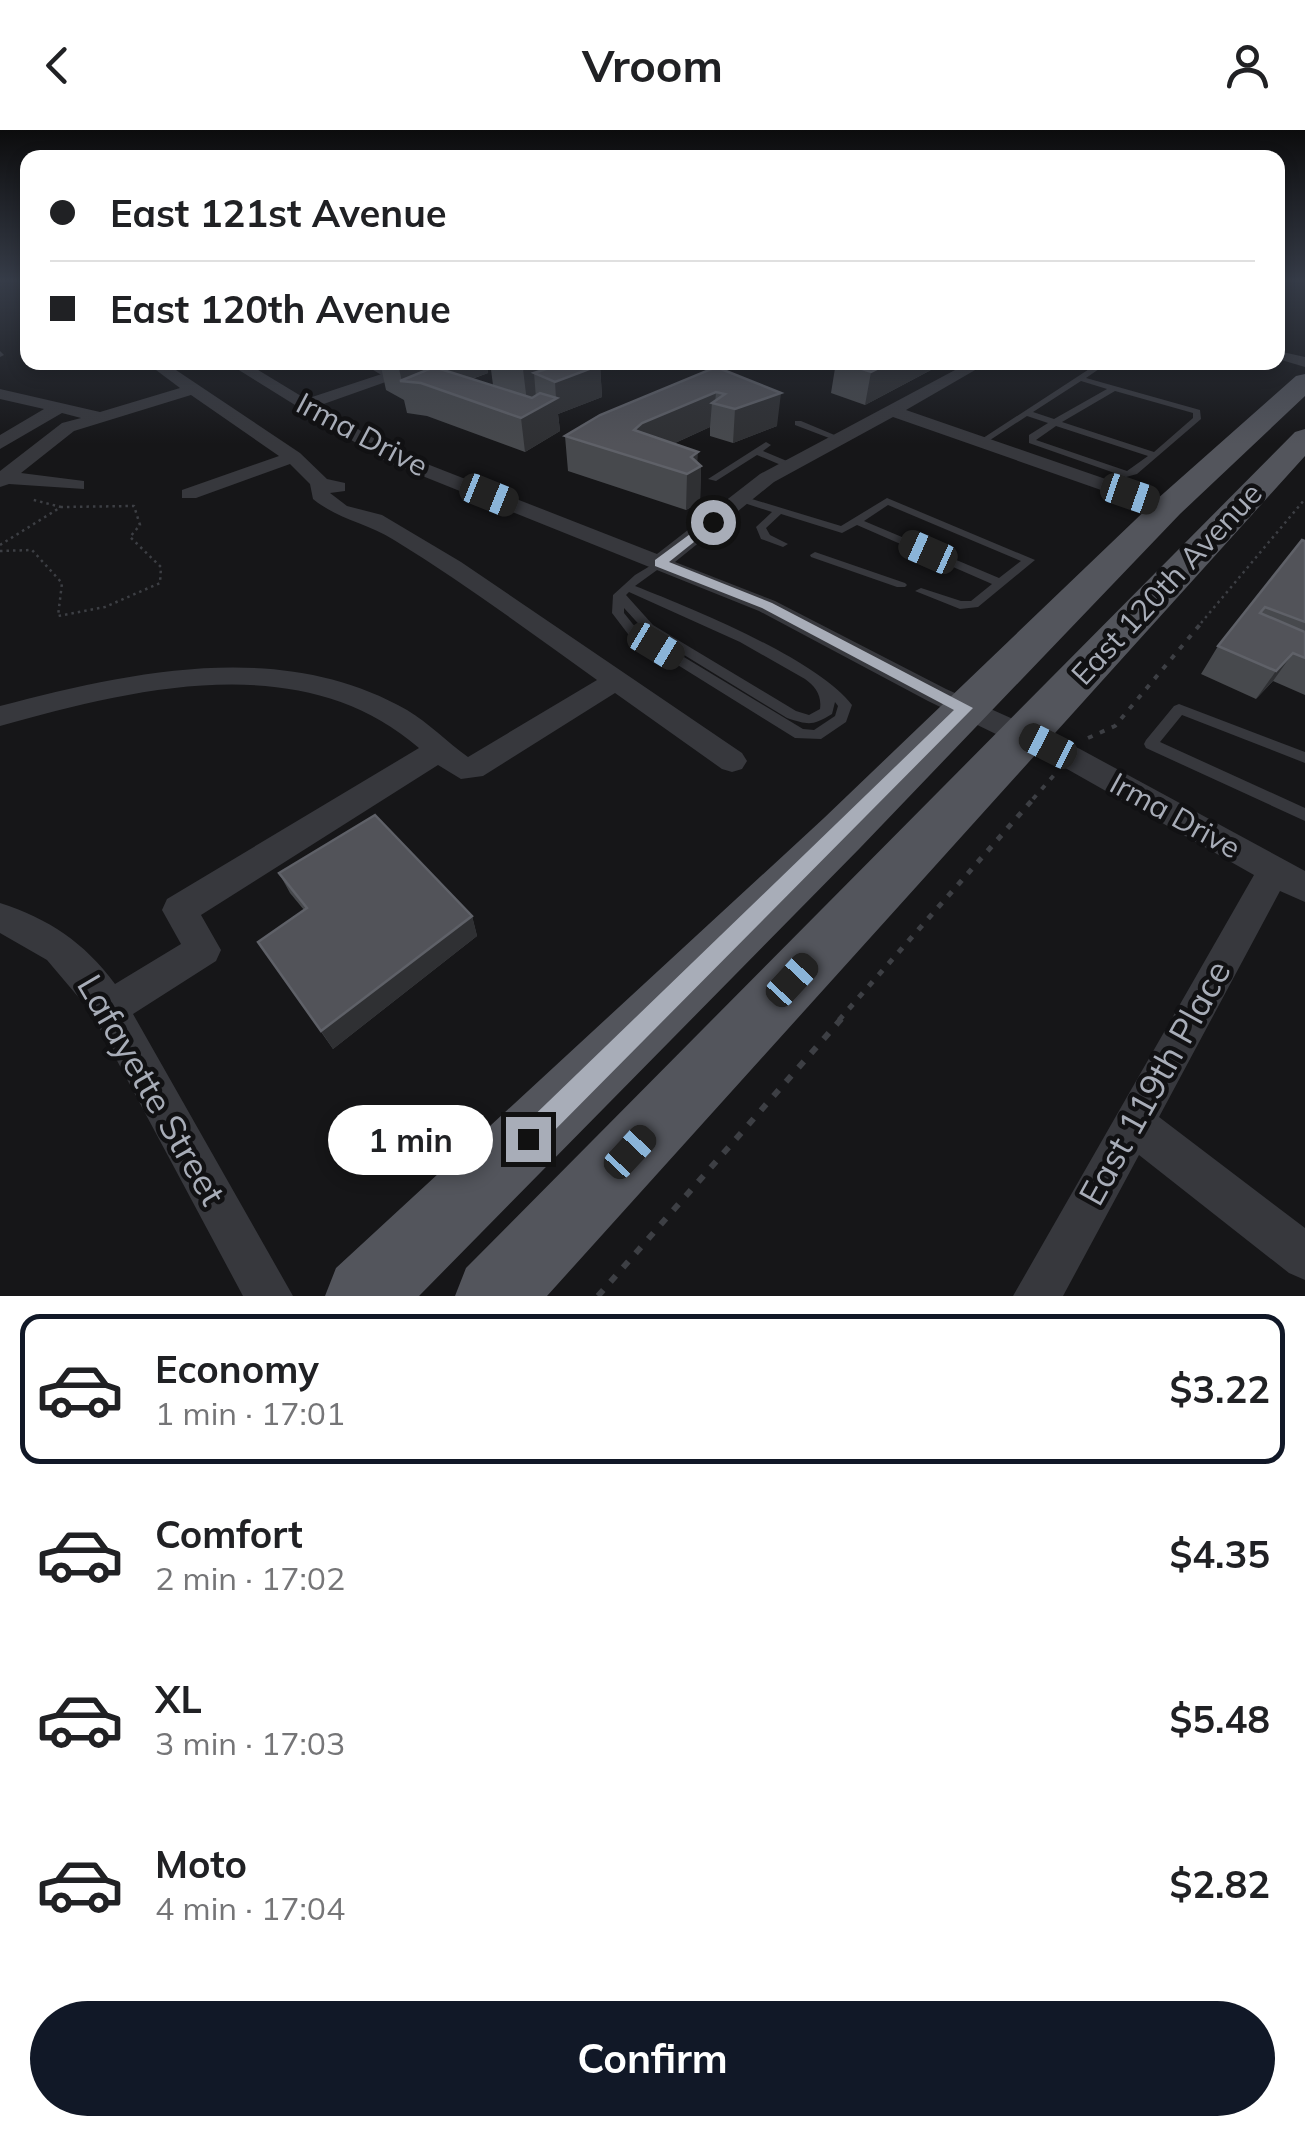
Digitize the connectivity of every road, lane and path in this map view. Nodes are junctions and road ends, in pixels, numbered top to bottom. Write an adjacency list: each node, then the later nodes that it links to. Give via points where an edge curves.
1 (165, 370): 11 (street)
2 (246, 370): 13 (street, Irma Drive)
3 (378, 370): 7 (lane)
4 (412, 370): 7 (street)
5 (967, 370): 15 (street)
6 (1093, 370): 8 (lane)
7 (391, 377): 13 (street)
8 (1080, 378): 10 (lane); 16 (lane)
9 (1305, 382): 37 (main road, East 120th Avenue)
10 (1114, 388): 18 (lane); 26 (lane, via 1197,412)
11 (193, 389): 17 (street); 27 (street)
12 (0, 394): 14 (street)
13 (304, 405): 43 (street, Irma Drive, via 392,457)
14 (60, 408): 17 (street); 25 (street)
15 (892, 411): 23 (street); 24 (street)
16 (1026, 413): 18 (lane); 24 (lane)
17 (96, 416): 29 (street, via 68,427)
18 (1054, 422): 26 (lane); 26 (lane, via 1032,439 1130,474)
19 (798, 423): 20 (lane)
20 (814, 429): 21 (lane); 23 (lane)
21 (788, 433)
22 (1305, 438): 52 (main road, East 120th Avenue)
23 (840, 439): 28 (street)
24 (981, 442): 37 (street)
25 (0, 444)
26 (1155, 455)
27 (293, 457): 32 (street); 49 (street, via 320,482 320,495 329,503 375,520 453,567)
28 (791, 466): 30 (lane, via 761,448); 34 (street)
29 (2, 479): 31 (street)
30 (713, 480)
31 (77, 485)
32 (188, 494)
33 (25, 498): 36 (path)
34 (742, 499): 38 (lane); 43 (street)
35 (1305, 499): 54 (path, via 1114,726 1081,740)
36 (61, 507): 41 (path); 41 (path, via 134,506 140,525 130,536 161,567 160,583 105,607 58,616 62,584 32,550)
37 (1168, 508): 50 (main road, East 120th Avenue)
38 (779, 511): 39 (lane, via 842,530); 40 (lane, via 761,528 765,538)
39 (856, 521): 44 (lane); 44 (lane, via 887,501 1029,560)
40 (783, 544)
41 (0, 548)
42 (814, 555): 45 (lane)
43 (660, 563): 46 (lane); 50 (street, Irma Drive, via 767,606)
44 (1001, 583): 48 (lane)
45 (902, 586)
46 (623, 591): 46 (lane, via 618,613 632,631 800,734 816,735 841,719 840,696 818,682 678,606)
47 (921, 591): 48 (lane)
48 (974, 604)
49 (616, 680): 53 (street, via 474,768 461,768); 56 (street)
50 (965, 708): 52 (street, Irma Drive); 64 (main road, East 120th Avenue)
51 (0, 716): 53 (street, via 149,679 258,676 326,689 391,713)
52 (1025, 735): 54 (street, Irma Drive); 65 (main road, East 120th Avenue)
53 (439, 750): 60 (street, via 179,910 203,950)
54 (1070, 758): 58 (street, Irma Drive); 66 (path)
55 (1305, 758): 57 (lane, via 1180,709 1151,744)
56 (732, 761)
57 (1305, 816)
58 (1289, 879): 61 (street, East 119th Place)
59 (0, 918): 60 (street, Lafayette Street, via 65,950)
60 (109, 1008): 63 (street, Lafayette Street)
61 (1133, 1124): 62 (street); 67 (street, East 119th Place)
62 (1305, 1258)
63 (268, 1296)
64 (364, 1296)
65 (494, 1296)
66 (598, 1296)
67 (1037, 1296)

